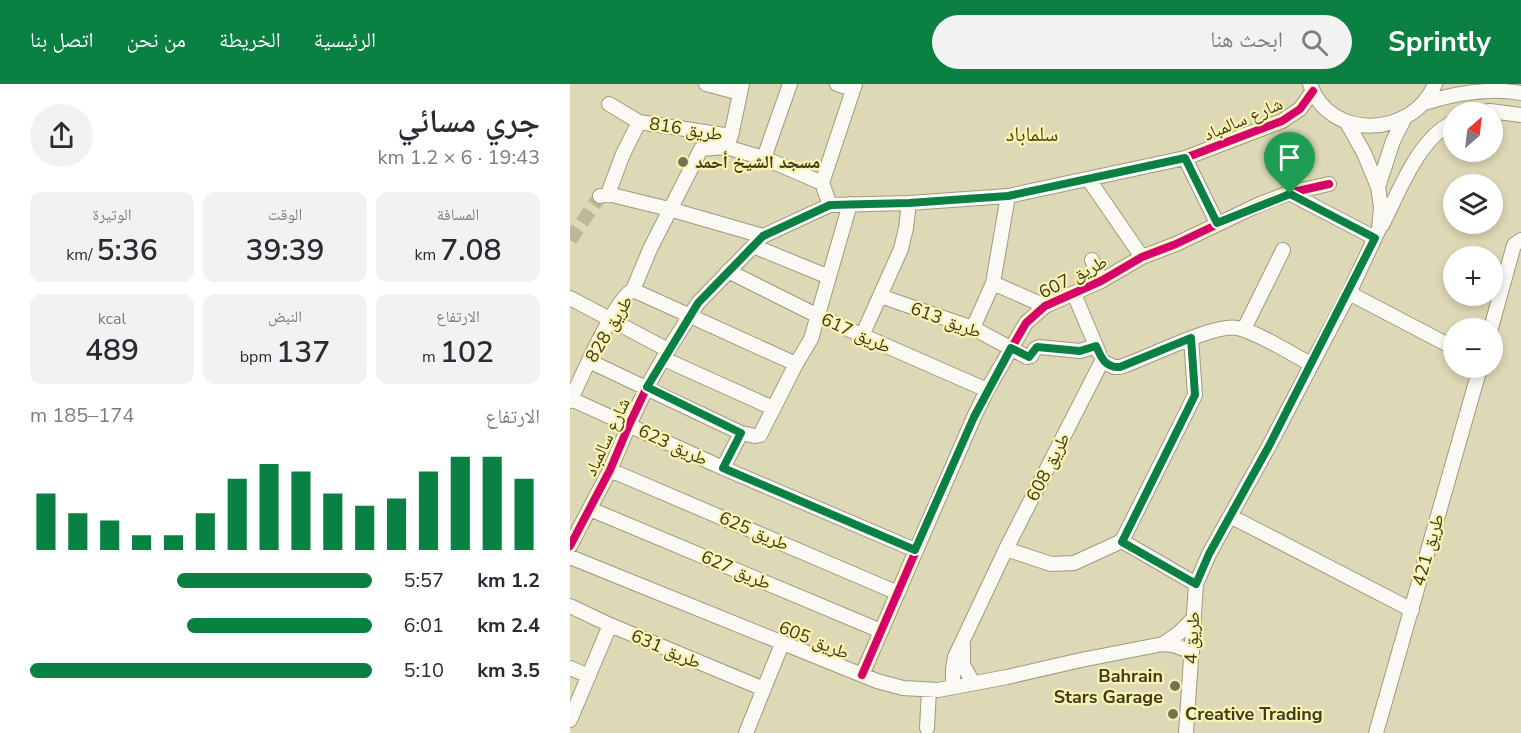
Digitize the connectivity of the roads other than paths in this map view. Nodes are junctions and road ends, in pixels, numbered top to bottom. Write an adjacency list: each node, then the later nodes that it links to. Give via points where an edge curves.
1 (706, 84): 7 (street)
2 (790, 84): 18 (street)
3 (837, 84): 6 (street)
4 (1435, 84): 9 (street)
5 (1311, 86): 14 (street, via 1324,106); 19 (street, شارع سالمباد, via 1300,109 1282,122)
6 (854, 87): 21 (street)
7 (741, 89): 17 (street)
8 (1521, 93): 9 (street, via 1469,92)
9 (1424, 103): 13 (street)
10 (609, 104): 15 (street, طريق 816)
11 (1503, 113): 12 (street)
12 (1521, 115)
13 (1404, 119): 14 (street, via 1385,126); 23 (street)
14 (1346, 121): 23 (street)
15 (639, 122): 17 (street, طريق 816); 29 (street, via 604,195)
16 (1443, 129): 31 (street, via 1430,138)
17 (728, 142): 18 (street, طريق 816); 29 (street, طريق 828, via 699,150)
18 (764, 158): 21 (street, طريق 816)
19 (1185, 158): 20 (street, شارع سالمباد); 30 (street)
20 (1089, 180): 25 (street, شارع سالمباد); 35 (street)
21 (822, 183): 28 (street)
22 (1329, 184): 24 (street, طريق 607)
23 (1378, 187): 31 (street, طريق 4, via 1381,207)
24 (1290, 194): 30 (street, طريق 607); 31 (street)
25 (1008, 196): 26 (street, شارع سالمباد); 40 (street)
26 (909, 203): 27 (street, شارع سالمباد); 44 (street, via 901,249)
27 (850, 204): 28 (street, شارع سالمباد); 38 (street)
28 (830, 205): 32 (street, شارع سالمباد)
29 (669, 209): 32 (street); 41 (street, طريق 828)
30 (1217, 223): 35 (street, طريق 607)
31 (1377, 233): 42 (street, طريق 4)
32 (758, 241): 37 (street, شارع سالمباد); 38 (street)
33 (1518, 243): 49 (street)
34 (1283, 250): 52 (street)
35 (1142, 257): 39 (street, طريق 607)
36 (1092, 260): 39 (street, طريق 607)
37 (728, 271): 47 (street, شارع سالمباد); 48 (street, طريق 617)
38 (829, 277): 48 (street)
39 (1101, 281): 43 (street, طريق 607)
40 (993, 283): 46 (street); 51 (street)
41 (633, 290): 47 (street); 50 (street, طريق 828)
42 (1349, 293): 55 (street); 62 (street, طريق 4)
43 (1074, 294): 46 (street, طريق 607); 56 (street)
44 (880, 296): 51 (street, طريق 613); 53 (street)
45 (570, 298): 50 (street)
46 (1045, 306): 57 (street, طريق 607, via 1026,323)
47 (690, 316): 58 (street, شارع سالمباد); 61 (street)
48 (818, 316): 53 (street, طريق 617); 61 (street, via 811,339)
49 (1494, 318)
50 (610, 321): 58 (street); 59 (street, طريق 828)
51 (973, 328): 57 (street, طريق 613)
52 (1244, 329): 54 (street, via 1227,327); 62 (street)
53 (862, 336): 65 (street, طريق 617)
54 (1191, 338): 60 (street, via 1120,367); 75 (street, via 1195,395)
55 (1443, 342)
56 (1096, 346): 57 (street, via 1080,351 1037,347 1029,357); 60 (street)
57 (1011, 348): 65 (street, طريق 607)
58 (666, 355): 64 (street, شارع سالمباد); 67 (street)
59 (589, 361): 64 (street); 66 (street, طريق 828)
60 (1102, 361): 77 (street, طريق 608)
61 (796, 363): 67 (street)
62 (1311, 364): 73 (street, طريق 4)
63 (1476, 378): 83 (street, طريق 421)
64 (647, 387): 68 (street, شارع سالمباد); 69 (street)
65 (987, 390): 78 (street, طريق 607)
66 (570, 400): 68 (street, طريق 623)
67 (773, 408): 69 (street, via 760,435)
68 (628, 424): 70 (street, طريق 623); 71 (street, شارع سالمباد)
69 (741, 433): 70 (street)
70 (723, 468): 78 (street, طريق 623)
71 (610, 470): 72 (street, شارع سالمباد); 81 (street, طريق 625)
72 (590, 508): 74 (street, شارع سالمباد); 86 (street, طريق 627)
73 (1230, 516): 80 (street, طريق 4); 83 (street)
74 (574, 529): 76 (street, شارع سالمباد)
75 (1122, 542): 77 (street, via 1074,563 1051,564); 80 (street)
76 (570, 546)
77 (1006, 549): 87 (street, طريق 608)
78 (915, 550): 81 (street, طريق 607)
79 (570, 557): 88 (street, طريق 605)
80 (1196, 584): 84 (street, طريق 4)
81 (898, 593): 86 (street, طريق 607)
82 (570, 606): 85 (street, طريق 631)
83 (1412, 610): 102 (street, طريق 421)
84 (1193, 619): 89 (street, طريق 605); 90 (street, طريق 4)
85 (610, 625): 93 (street); 96 (street, طريق 631)
86 (881, 631): 92 (street, طريق 607)
87 (964, 640): 94 (street, طريق 608, via 963,665); 95 (street, طريق 608, via 954,661)
88 (782, 644): 92 (street, طريق 605); 96 (street)
89 (1163, 644): 90 (street, طريق 605); 94 (street, طريق 605)
90 (1192, 652): 101 (street, طريق 4)
91 (570, 668): 93 (street)
92 (862, 675): 97 (street, طريق 605, via 903,688)
93 (589, 676): 98 (street)
94 (973, 683): 95 (street, طريق 605)
95 (953, 687): 97 (street, طريق 605)
96 (764, 689): 100 (street)
97 (929, 690): 99 (street)
98 (570, 720)
99 (927, 728)
100 (746, 733)
101 (1186, 733)
102 (1376, 733)

